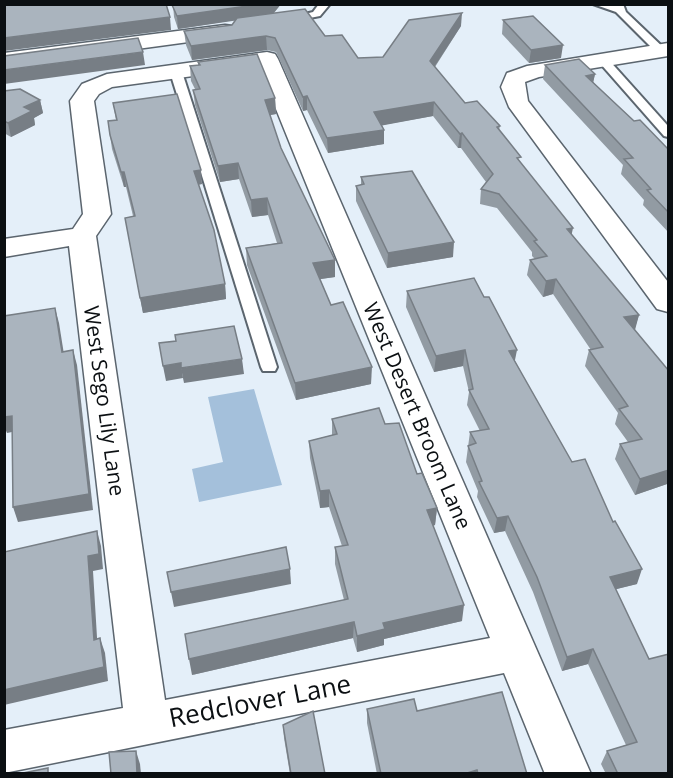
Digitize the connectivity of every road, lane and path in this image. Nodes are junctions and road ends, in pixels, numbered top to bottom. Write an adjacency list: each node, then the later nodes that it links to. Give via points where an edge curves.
1 (324, 4): 4 (lane, via 316,14)
2 (598, 4): 3 (lane)
3 (619, 7): 6 (lane)
4 (277, 20)
5 (228, 29): 7 (street)
6 (665, 51): 8 (street)
7 (4, 60)
8 (603, 60): 10 (lane); 13 (street, via 510,77 512,92)
9 (176, 72): 11 (street, via 120,79 86,93 82,101 97,214); 14 (lane); 15 (street, West Desert Broom Lane, via 267,59)
10 (669, 133)
11 (82, 236): 12 (street); 16 (street, West Sego Lily Lane)
12 (4, 248)
13 (669, 302)
14 (269, 367)
15 (516, 652): 16 (street, Redclover Lane); 18 (street, West Desert Broom Lane)
16 (147, 723): 17 (street, Redclover Lane)
17 (4, 752)
18 (568, 774)

